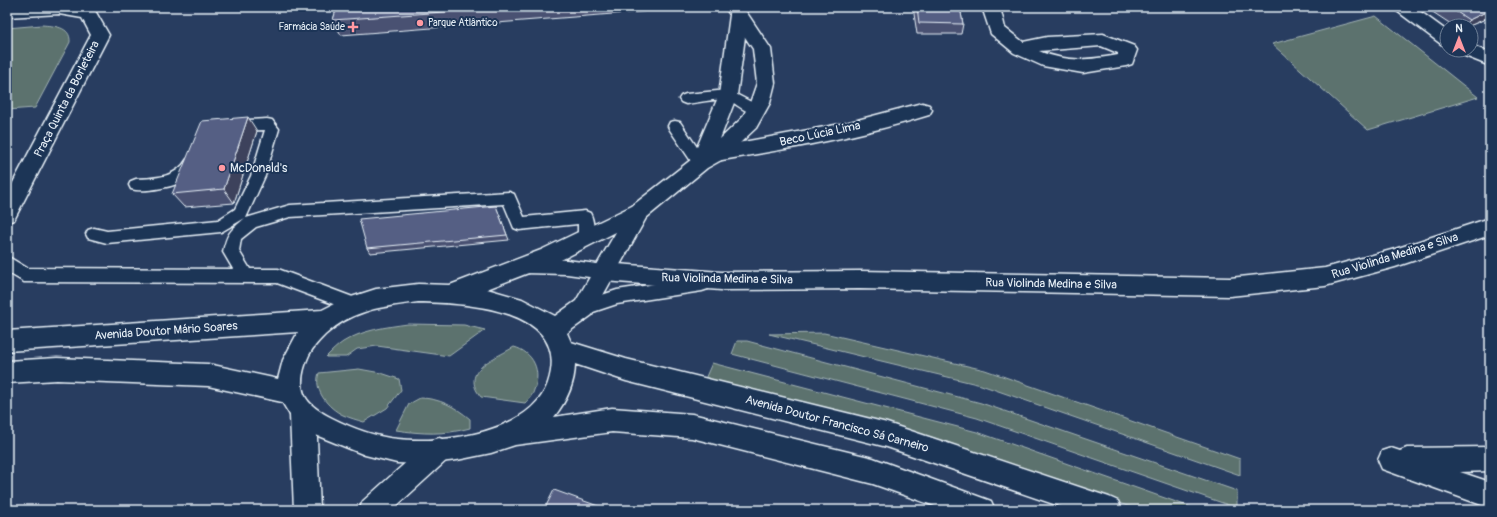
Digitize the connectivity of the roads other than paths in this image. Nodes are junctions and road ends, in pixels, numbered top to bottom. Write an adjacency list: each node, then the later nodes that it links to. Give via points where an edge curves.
1 (991, 7): 6 (street, via 997,30)
2 (1403, 7): 5 (street)
3 (736, 11): 9 (street); 11 (street, via 762,49 766,83)
4 (7, 12): 19 (street, Praça Quinta da Borleteira, via 59,9 88,13 100,35)
5 (1439, 34)
6 (1020, 49): 6 (street, via 1049,62 1083,67 1126,60 1128,50 1103,40 1047,43)
7 (1479, 55): 8 (street)
8 (1490, 60)
9 (728, 95): 10 (lane); 11 (lane); 16 (street)
10 (686, 99)
11 (756, 110): 16 (street, via 749,123)
12 (922, 110): 16 (street, Beco Lúcia Lima, via 898,118)
13 (675, 126): 16 (lane)
14 (221, 127): 21 (lane, via 267,124 272,129 258,176 241,213 221,226 107,237)
15 (198, 150): 17 (lane, via 190,169 181,177)
16 (708, 158): 18 (street)
17 (136, 185)
18 (639, 212): 22 (street); 25 (street)
19 (7, 214)
20 (1490, 226): 27 (street, Rua Violinda Medina e Silva, via 1395,258 1325,277 1230,287 860,280)
21 (94, 234)
22 (586, 237): 24 (street, via 549,256); 26 (lane, via 585,217 519,224 509,198 290,211 251,222 234,236 231,252)
23 (7, 263): 26 (lane, via 24,275)
24 (520, 266): 25 (lane, via 567,267); 28 (street)
25 (604, 272): 27 (street, Rua Violinda Medina e Silva, via 680,280); 30 (street)
26 (246, 276): 29 (lane, via 278,276)
27 (722, 281): 30 (lane, via 617,297)
28 (453, 293): 29 (street, via 381,297); 32 (street, via 521,309 544,321)
29 (352, 304): 31 (street)
30 (584, 308): 32 (street)
31 (325, 320): 33 (street, Avenida Doutor Mário Soares); 35 (street, via 303,342 291,368)
32 (557, 340): 37 (street, via 565,364 558,391 540,416); 44 (street, Avenida Doutor Francisco Sá Carneiro, via 626,370 888,435)
33 (7, 341)
34 (7, 372): 35 (street, via 57,369 208,375)
35 (291, 393): 36 (street)
36 (303, 415): 38 (street, via 359,443 398,451); 41 (street)
37 (513, 434): 38 (street, via 481,443); 43 (street, via 612,420 692,426 873,471)
38 (439, 450): 42 (street)
39 (1490, 459): 40 (street, via 1392,460)
40 (1490, 495)
41 (307, 510)
42 (372, 510)
43 (982, 510)
44 (1109, 510)

